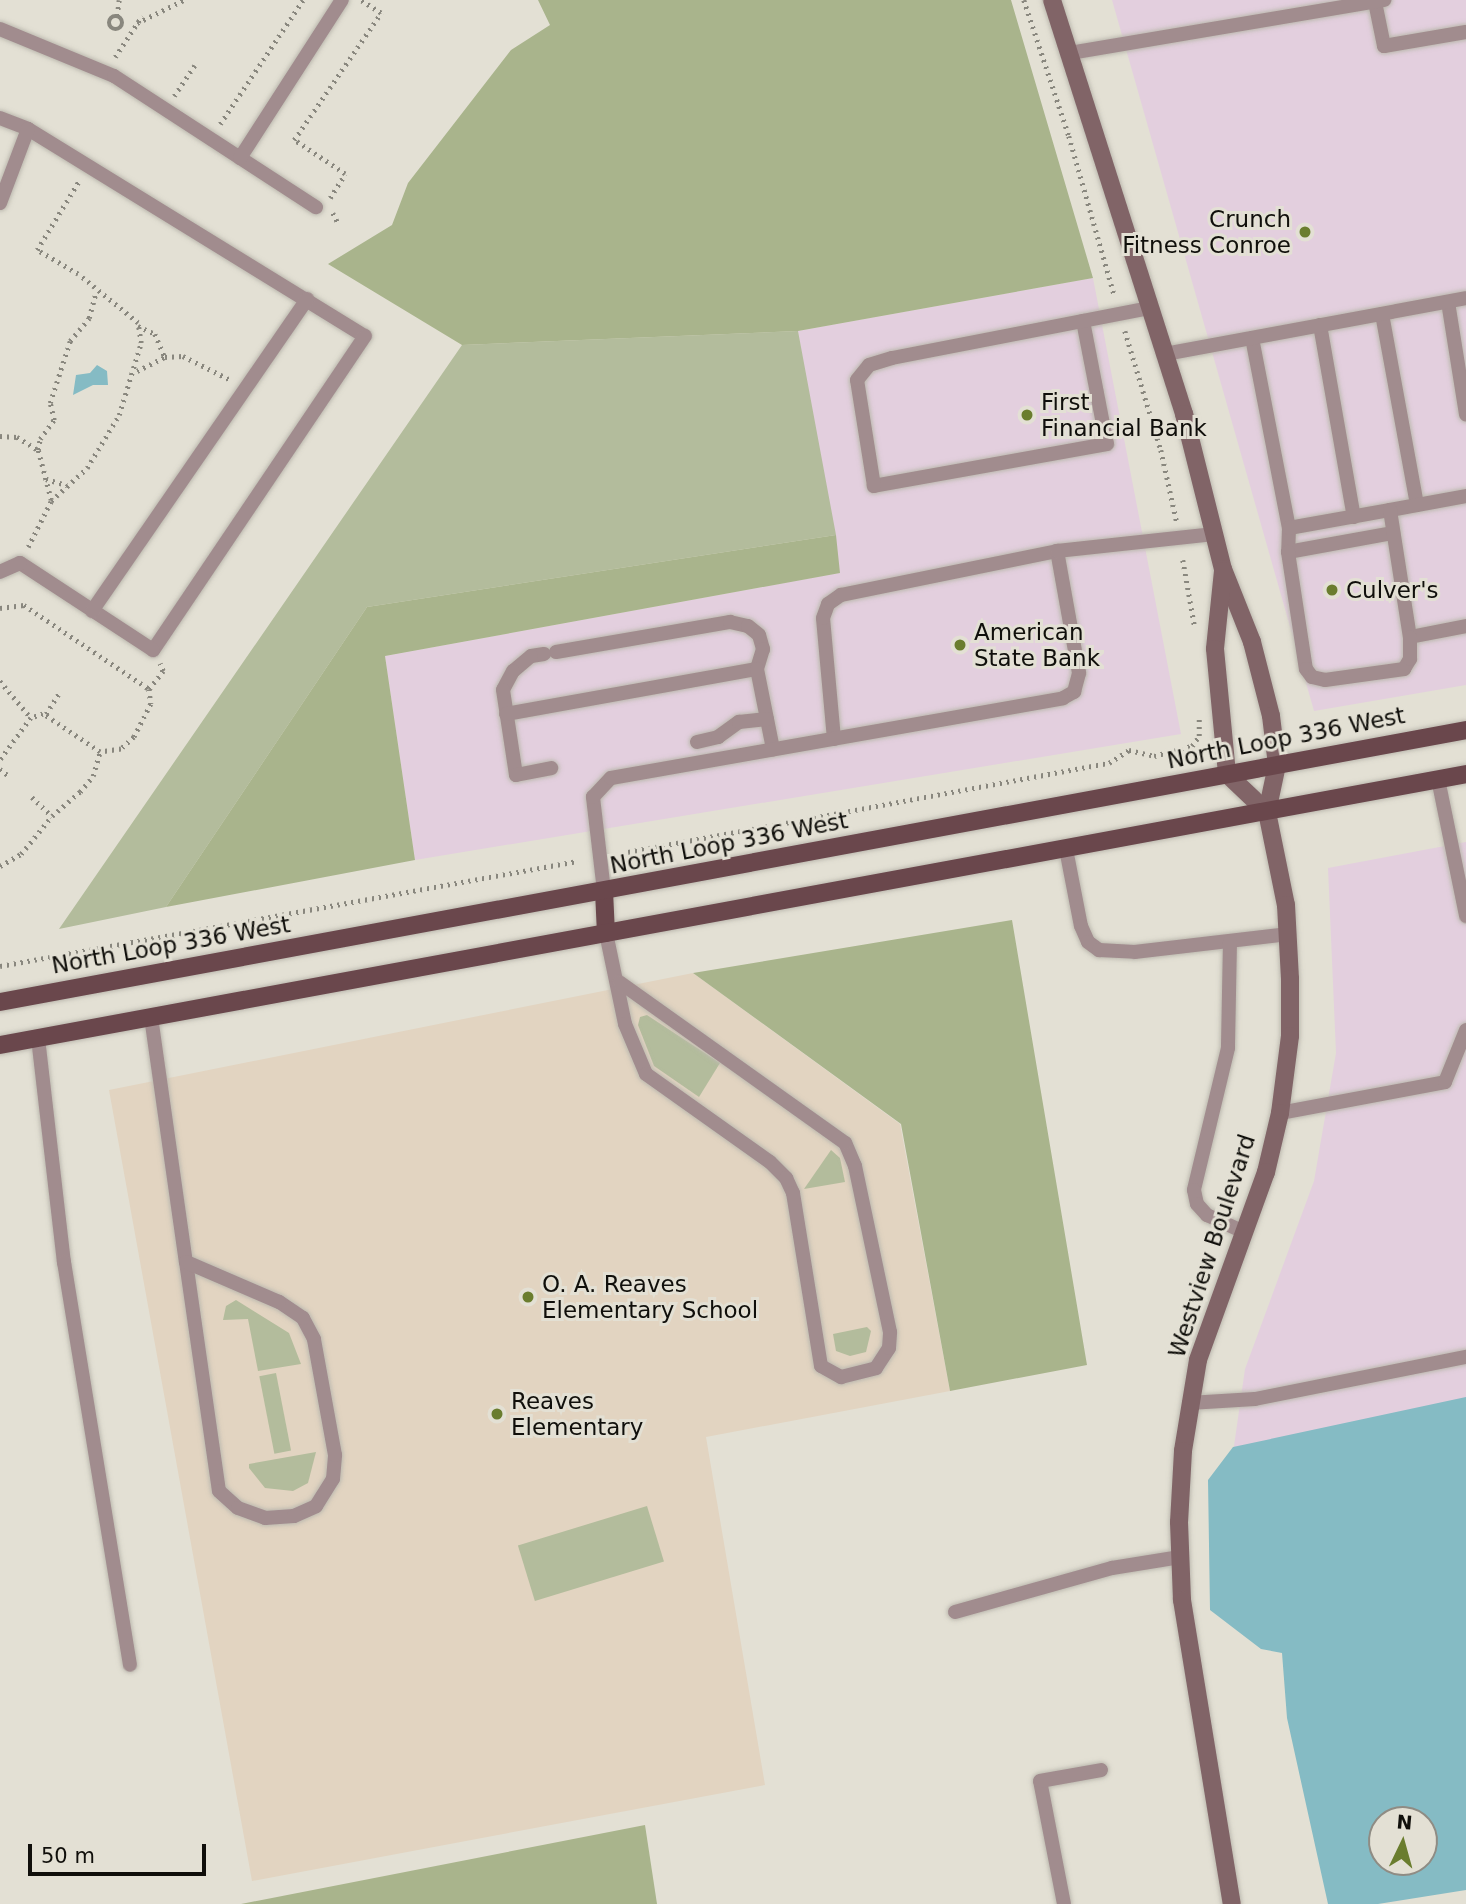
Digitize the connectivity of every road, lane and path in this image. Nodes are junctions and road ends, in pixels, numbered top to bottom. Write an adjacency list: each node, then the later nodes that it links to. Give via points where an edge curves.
1 (119, 0): 9 (path)
2 (184, 0): 11 (path)
3 (303, 0): 22 (path)
4 (342, 0): 23 (lane)
5 (359, 0): 27 (path, via 381,13 294,141 345,174 328,201)
6 (1024, 0): 32 (path)
7 (1052, 0): 16 (street, Westview Boulevard)
8 (1380, 1): 14 (lane, via 1384,46); 16 (lane)
9 (117, 16): 12 (path, via 122,18); 12 (path, via 111,17 109,26)
10 (142, 16): 11 (path)
11 (136, 24): 15 (path)
12 (122, 28): 15 (path)
13 (0, 29): 18 (lane)
14 (1466, 32)
15 (128, 34): 18 (path)
16 (1070, 53): 33 (street, Westview Boulevard)
17 (195, 65): 19 (path)
18 (105, 72): 19 (lane)
19 (165, 109): 22 (lane)
20 (0, 118): 21 (lane)
21 (28, 129): 24 (lane); 25 (lane)
22 (210, 139): 23 (lane)
23 (240, 158): 26 (lane)
24 (85, 164): 28 (path, via 77,186 37,250 78,274); 30 (lane)
25 (0, 202)
26 (316, 207)
27 (338, 223)
28 (96, 292): 37 (path); 46 (path, via 89,318 70,341 50,403 54,420)
29 (1466, 298): 31 (lane)
30 (307, 299): 43 (lane); 65 (lane, via 365,336 153,650)
31 (1448, 302): 34 (lane); 44 (lane)
32 (1117, 304)
33 (1150, 308): 35 (lane); 40 (street, Westview Boulevard)
34 (1382, 314): 36 (lane); 51 (lane)
35 (1083, 321): 35 (lane, via 869,365 858,380 874,486 1107,444)
36 (1320, 325): 39 (lane); 53 (lane)
37 (138, 326): 41 (path, via 155,334); 42 (path, via 141,343)
38 (1125, 331): 55 (path, via 1161,450)
39 (1252, 338): 40 (lane); 54 (lane)
40 (1165, 354): 57 (street, Westview Boulevard)
41 (165, 357): 42 (path); 43 (path, via 183,356)
42 (136, 371): 48 (path, via 119,415 87,468)
43 (245, 390): 65 (lane)
44 (1466, 415)
45 (0, 436): 46 (path, via 17,437)
46 (38, 450): 47 (path)
47 (46, 479): 48 (path); 50 (path)
48 (68, 485): 50 (path)
49 (1466, 496): 51 (lane)
50 (51, 501): 61 (path)
51 (1417, 505): 52 (lane)
52 (1390, 510): 53 (lane); 56 (lane)
53 (1354, 517): 54 (lane)
54 (1289, 528): 59 (lane)
55 (1178, 530)
56 (1393, 533): 59 (lane); 67 (lane)
57 (1214, 534): 58 (lane); 62 (street, Westview Boulevard)
58 (1057, 551): 78 (lane, via 841,595 828,604 823,618); 78 (lane, via 1079,673 1074,692 1063,698)
59 (1288, 552): 67 (lane, via 1306,669 1312,677 1325,680 1404,669 1410,659)
60 (1183, 560): 68 (path, via 1193,600)
61 (20, 563): 63 (lane); 65 (lane)
62 (1223, 569): 83 (street, Westview Boulevard, via 1252,642 1271,716); 86 (street, Westview Boulevard, via 1215,649)
63 (0, 572)
64 (0, 608): 81 (path, via 24,605 149,689 151,704 134,737 121,750)
65 (92, 611)
66 (1466, 626): 67 (lane)
67 (1410, 637)
68 (1195, 640)
69 (757, 669): 74 (lane); 74 (lane, via 764,649 759,635 748,626 730,622 531,656 513,671 503,690); 76 (lane)
70 (0, 681): 75 (path)
71 (59, 692): 73 (path)
72 (1198, 704): 94 (path, via 1199,736 1192,746 1154,756 1129,750 1109,763)
73 (47, 714): 75 (path); 81 (path)
74 (506, 714): 84 (lane, via 516,775)
75 (31, 718): 82 (path)
76 (767, 719): 79 (lane, via 739,722 718,737); 80 (lane)
77 (1466, 730): 83 (main road, North Loop 336 West)
78 (834, 738): 80 (lane)
79 (697, 741)
80 (773, 749): 97 (lane, via 611,778 597,788 593,805)
81 (100, 752): 92 (path, via 93,776)
82 (0, 760)
83 (1277, 765): 86 (main road, North Loop 336 West); 91 (street, Westview Boulevard)
84 (551, 768)
85 (0, 769): 88 (path)
86 (1227, 774): 91 (street); 97 (main road, North Loop 336 West)
87 (1466, 774): 89 (main road)
88 (9, 776)
89 (1438, 779): 91 (main road); 98 (lane)
90 (32, 797): 92 (path)
91 (1267, 812): 93 (main road); 100 (street, Westview Boulevard)
92 (52, 816): 96 (path, via 21,854)
93 (1066, 849): 99 (main road); 101 (lane, via 1081,926 1088,942 1099,950)
94 (628, 852)
95 (578, 861): 102 (path)
96 (0, 866)
97 (604, 891): 99 (main road); 104 (main road, North Loop 336 West)
98 (1466, 916)
99 (606, 933): 103 (lane); 105 (main road)
100 (1288, 934): 101 (lane); 110 (street, Westview Boulevard, via 1290,1036)
101 (1230, 941): 111 (lane, via 1228,1048 1194,1190 1197,1204 1207,1215)
102 (0, 966)
103 (618, 982): 103 (lane, via 625,1024 646,1074 786,1178 793,1193 821,1366 841,1377 876,1368 889,1348 890,1332 855,1166 845,1143)
104 (0, 1002)
105 (151, 1017): 107 (main road); 112 (lane)
106 (1466, 1030): 109 (lane)
107 (38, 1038): 108 (main road); 117 (lane, via 64,1262)
108 (0, 1045)
109 (1459, 1065): 110 (lane, via 1445,1082)
110 (1280, 1113): 111 (street, Westview Boulevard)
111 (1244, 1232): 114 (street, Westview Boulevard, via 1209,1322)
112 (186, 1262): 112 (lane, via 219,1491 238,1508 265,1518 294,1516 316,1506 333,1479 335,1455 314,1339 303,1318 279,1302)
113 (1466, 1357): 114 (lane, via 1255,1399)
114 (1189, 1403): 115 (street, Westview Boulevard, via 1182,1462)
115 (1180, 1557): 116 (lane, via 1112,1568); 120 (street, Westview Boulevard, via 1205,1758)
116 (954, 1612)
117 (130, 1665)
118 (1101, 1770): 119 (lane, via 1040,1781)
119 (1063, 1904)
120 (1232, 1904)

